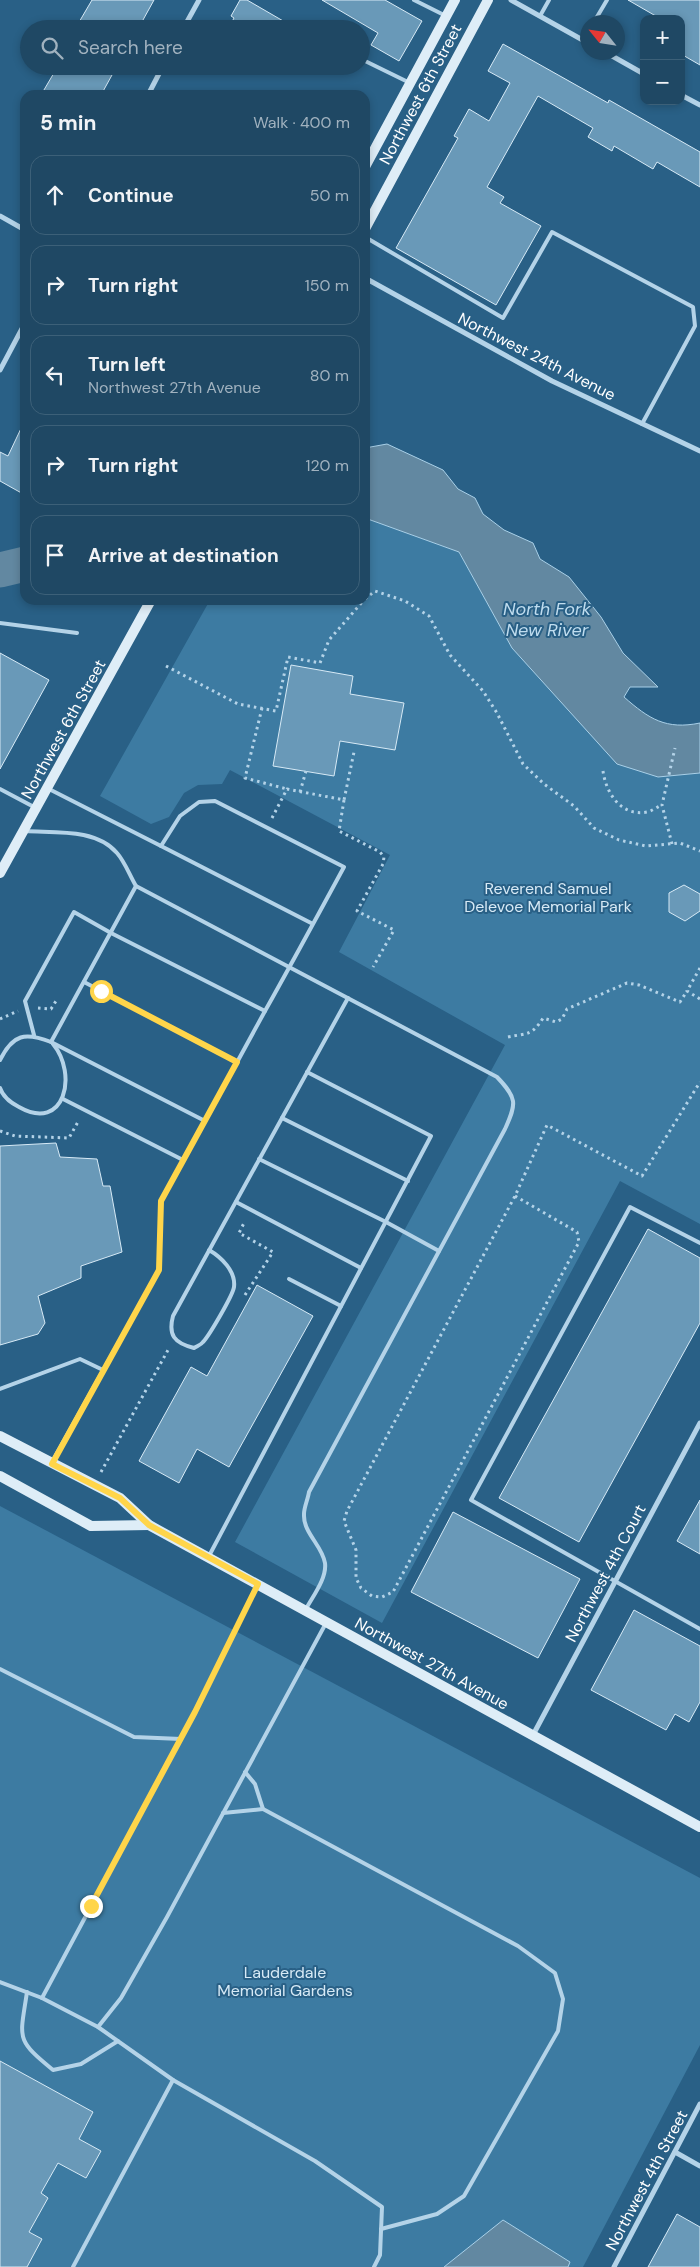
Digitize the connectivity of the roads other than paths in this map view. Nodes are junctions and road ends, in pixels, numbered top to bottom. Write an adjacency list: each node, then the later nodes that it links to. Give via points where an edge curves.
1 (199, 0): 11 (street)
2 (414, 0): 9 (lane)
3 (454, 0): 9 (street, Northwest 6th Street)
4 (488, 0): 23 (street, Northwest 6th Street)
5 (511, 0): 10 (street)
6 (549, 0): 10 (lane)
7 (608, 0): 8 (lane)
8 (598, 15)
9 (446, 16): 17 (street, Northwest 6th Street)
10 (540, 16): 12 (street)
11 (188, 20)
12 (580, 38)
13 (619, 60): 15 (street)
14 (370, 63): 17 (lane)
15 (640, 72)
16 (158, 75): 18 (street)
17 (410, 83): 21 (street, Northwest 6th Street)
18 (151, 90)
19 (685, 97): 20 (street)
20 (700, 105)
21 (370, 158)
22 (0, 216): 24 (street)
23 (370, 220)
24 (20, 227)
25 (370, 241): 29 (lane, via 503,318 552,232 692,307 695,326)
26 (370, 281): 29 (street, Northwest 24th Avenue, via 552,381)
27 (20, 332): 28 (street)
28 (0, 370)
29 (642, 424): 30 (street, Northwest 24th Avenue)
30 (700, 451)
31 (149, 605): 34 (street, Northwest 6th Street)
32 (0, 622): 33 (lane)
33 (77, 633)
34 (48, 788): 36 (street, Northwest 6th Street); 38 (lane)
35 (0, 789): 36 (lane)
36 (36, 808): 37 (street, Northwest 6th Street)
37 (23, 831): 39 (street, Northwest 6th Street); 40 (lane, via 86,835 105,844 117,853)
38 (161, 846): 41 (lane); 41 (lane, via 180,816 199,802 215,801 267,827 344,867)
39 (0, 873)
40 (136, 886): 42 (lane); 43 (lane)
41 (313, 924): 43 (lane)
42 (111, 933): 44 (lane); 46 (lane); 47 (lane, via 74,912 24,1001)
43 (289, 968): 45 (lane); 46 (lane)
44 (84, 982): 48 (lane); 50 (lane)
45 (348, 998): 51 (lane); 63 (lane, via 496,1077 510,1091 514,1108)
46 (265, 1011): 50 (lane)
47 (34, 1036): 48 (lane); 49 (lane, via 17,1038 6,1048)
48 (51, 1042): 53 (lane, via 59,1051 65,1068); 55 (lane)
49 (0, 1060)
50 (237, 1062): 55 (lane)
51 (307, 1072): 54 (lane); 58 (lane, via 431,1136)
52 (0, 1088): 53 (lane, via 10,1102 27,1112 42,1113 55,1108)
53 (63, 1098): 57 (lane)
54 (282, 1118): 56 (lane); 58 (lane)
55 (205, 1121): 57 (lane)
56 (259, 1159): 59 (lane); 60 (lane)
57 (184, 1160): 67 (lane, via 161,1201 159,1270)
58 (408, 1181): 60 (lane)
59 (236, 1202): 62 (lane); 64 (lane)
60 (386, 1222): 63 (lane); 64 (lane)
61 (700, 1244): 75 (lane, via 630,1207 471,1500)
62 (209, 1250): 62 (lane, via 173,1316 170,1329 174,1339 194,1348 209,1335 234,1288 228,1267 220,1256)
63 (439, 1251): 77 (lane, via 309,1492 303,1515 325,1564 321,1582)
64 (362, 1268): 66 (lane)
65 (289, 1279): 66 (lane)
66 (341, 1306): 74 (lane)
67 (103, 1370): 68 (lane, via 80,1359); 71 (lane)
68 (0, 1389)
69 (700, 1423): 75 (street, Northwest 4th Court)
70 (0, 1436): 71 (street, Northwest 27th Avenue)
71 (52, 1464): 73 (street, Northwest 27th Avenue, via 120,1498)
72 (0, 1476): 73 (street, via 91,1526)
73 (149, 1525): 74 (street, Northwest 27th Avenue)
74 (208, 1558): 76 (street, Northwest 27th Avenue)
75 (615, 1581): 79 (lane); 81 (street, Northwest 4th Court)
76 (258, 1584): 77 (street, Northwest 27th Avenue); 82 (lane)
77 (305, 1611): 78 (street, Northwest 27th Avenue)
78 (327, 1622): 81 (street, Northwest 27th Avenue); 83 (lane)
79 (700, 1630)
80 (0, 1669): 82 (lane, via 134,1737)
81 (533, 1736): 86 (street, Northwest 27th Avenue)
82 (181, 1739): 89 (lane)
83 (245, 1772): 84 (lane, via 255,1784); 85 (lane)
84 (263, 1809): 85 (lane); 96 (lane, via 518,1946 554,1973 564,1999 558,2031 464,2196 437,2214)
85 (223, 1813): 90 (lane, via 121,1998)
86 (700, 1827)
87 (0, 1982): 88 (lane)
88 (27, 1992): 89 (lane); 91 (lane, via 21,2033 29,2050 53,2070 80,2064)
89 (42, 1998): 90 (lane)
90 (98, 2027): 91 (lane)
91 (118, 2041): 92 (lane)
92 (173, 2080): 96 (lane, via 315,2161 382,2207); 97 (lane)
93 (700, 2104): 94 (street, Northwest 4th Street)
94 (675, 2152): 95 (street); 99 (street, Northwest 4th Street)
95 (700, 2166)
96 (381, 2229): 98 (lane, via 380,2255)
97 (73, 2267)
98 (374, 2267)
99 (614, 2267)

